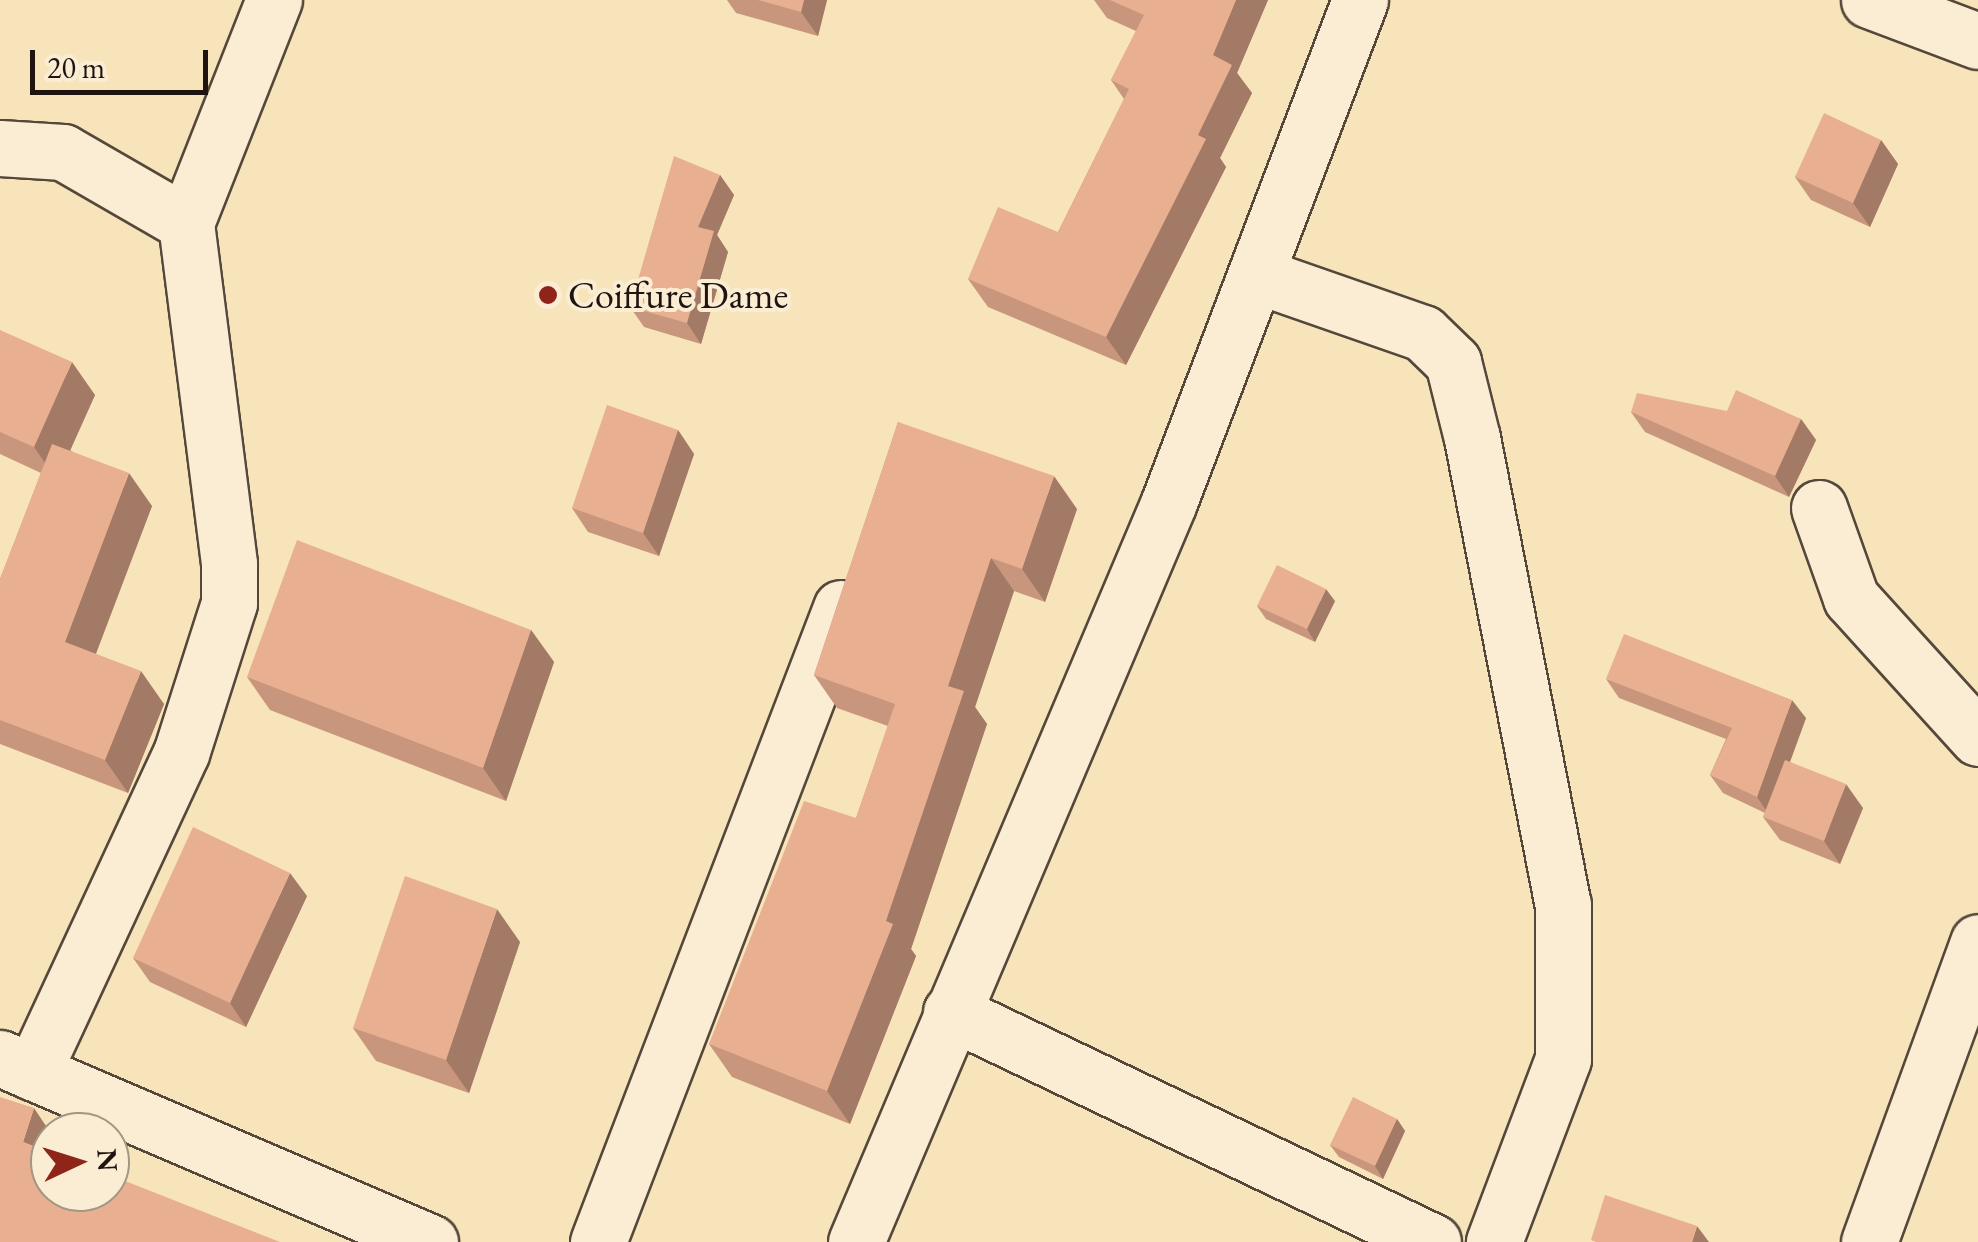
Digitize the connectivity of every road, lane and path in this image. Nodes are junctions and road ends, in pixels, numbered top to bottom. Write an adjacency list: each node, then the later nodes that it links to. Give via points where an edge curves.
1 (274, 0): 6 (street)
2 (1360, 0): 7 (street)
3 (1869, 0): 4 (street)
4 (1978, 40)
5 (0, 148): 6 (street, via 63,152)
6 (186, 223): 13 (street, via 222,500 228,603 182,753)
7 (1258, 276): 12 (street); 18 (street, via 1423,333 1453,362 1472,438 1562,904 1562,1059)
8 (1819, 508): 10 (street, via 1851,598)
9 (846, 596): 15 (street)
10 (1978, 738)
11 (1978, 942): 19 (street)
12 (951, 1012): 16 (street); 17 (street)
13 (16, 1065): 14 (street)
14 (430, 1242)
15 (598, 1242)
16 (856, 1242)
17 (1433, 1242)
18 (1494, 1242)
19 (1869, 1242)

